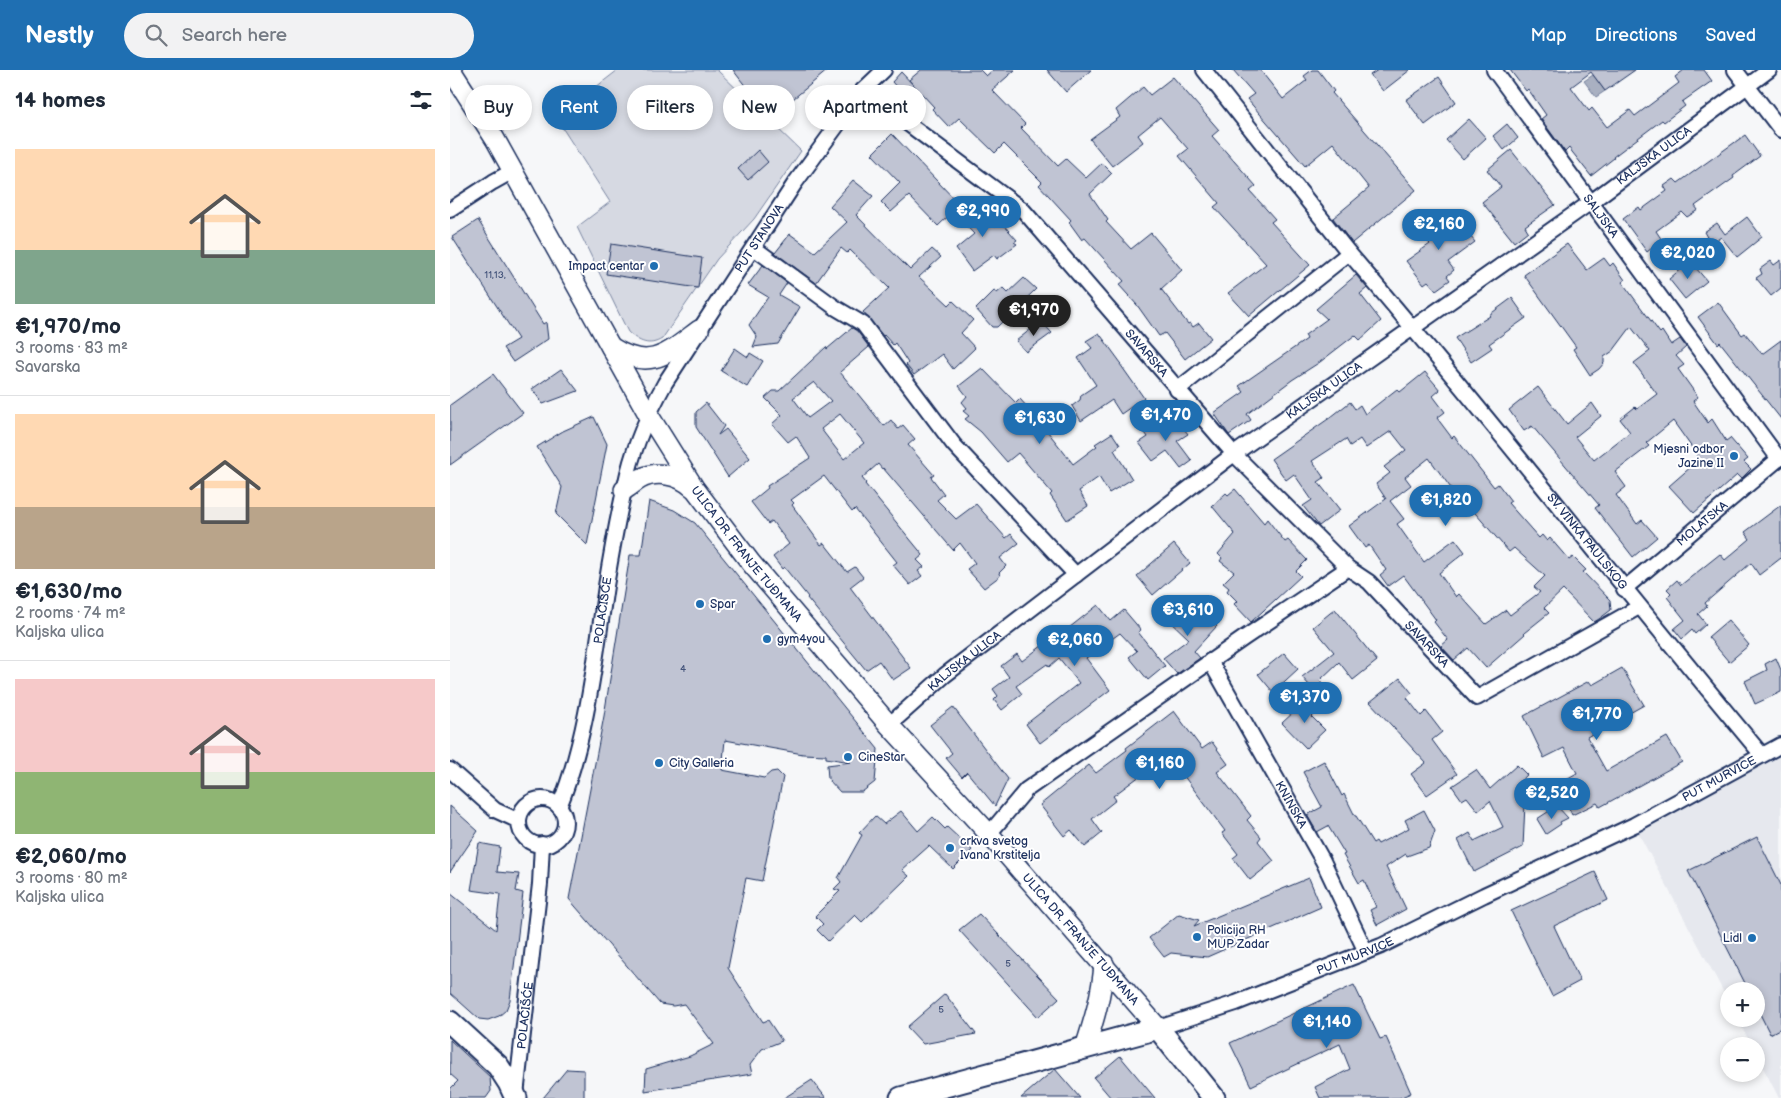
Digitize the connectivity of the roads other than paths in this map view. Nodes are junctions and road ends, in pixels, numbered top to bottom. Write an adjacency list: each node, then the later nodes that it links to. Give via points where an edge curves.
1 (451, 70): 12 (main road, ULICA DR. FRANJE TUĐMANA)
2 (884, 70): 7 (street, PUT STANOVA)
3 (1204, 70): 16 (street, SV. VINKA PAULSKOG)
4 (1494, 70): 13 (street, SALJSKA)
5 (1735, 70): 8 (street)
6 (1769, 70): 8 (street, KALJSKA ULICA)
7 (868, 85)
8 (1747, 86): 11 (street); 13 (street, KALJSKA ULICA)
9 (834, 130): 15 (street, PUT STANOVA)
10 (916, 130): 20 (street, SAVARSKA, via 1023,210)
11 (1781, 130)
12 (512, 171): 14 (street); 19 (main road, ULICA DR. FRANJE TUĐMANA)
13 (1591, 202): 17 (street, KALJSKA ULICA); 23 (street, SALJSKA)
14 (450, 210)
15 (754, 248): 18 (street, PUT STANOVA); 27 (street, via 863,324 954,446)
16 (1349, 253): 17 (street, SV. VINKA PAULSKOG); 20 (street)
17 (1413, 328): 22 (street, KALJSKA ULICA); 28 (street, SV. VINKA PAULSKOG)
18 (700, 330): 19 (main road, via 658,358 636,359); 21 (street, PUT STANOVA)
19 (611, 347): 21 (main road, ULICA DR. FRANJE TUĐMANA)
20 (1178, 390): 22 (street, SAVARSKA)
21 (648, 414): 24 (main road, ULICA DR. FRANJE TUĐMANA); 25 (street, POLAČIŠĆE, via 632,456)
22 (1234, 454): 26 (street, SAVARSKA); 27 (street, KALJSKA ULICA)
23 (1780, 458): 28 (street, MOLATSKA)
24 (695, 489): 25 (main road, via 684,480 658,474 640,479); 31 (main road, ULICA DR. FRANJE TUĐMANA, via 751,562)
25 (624, 490): 35 (street, POLAČIŠĆE, via 588,702 568,786)
26 (1348, 568): 29 (street, SAVARSKA, via 1369,582 1477,698); 30 (street)
27 (1076, 574): 31 (street, KALJSKA ULICA, via 945,675)
28 (1624, 589): 29 (street, SV. VINKA PAULSKOG)
29 (1639, 608): 33 (street, SV. VINKA PAULSKOG)
30 (1210, 661): 37 (street, via 1026,790); 39 (street, KNINSKA, via 1323,861)
31 (889, 724): 37 (main road, ULICA DR. FRANJE TUĐMANA)
32 (1781, 745): 33 (street, PUT MURVICE)
33 (1762, 755): 39 (street, PUT MURVICE, via 1634,825)
34 (450, 770): 36 (street, via 495,810)
35 (559, 807): 36 (street, via 546,800 531,802); 38 (street, via 565,820 564,828 556,840)
36 (519, 821): 38 (street, via 528,840)
37 (989, 834): 40 (main road, ULICA DR. FRANJE TUĐMANA)
38 (542, 844): 44 (street, POLAČIŠĆE)
39 (1366, 952): 42 (street, PUT MURVICE, via 1236,1003)
40 (1104, 964): 42 (main road, ULICA DR. FRANJE TUĐMANA); 43 (main road, via 1102,989)
41 (450, 1022): 44 (main road, via 498,1066)
42 (1158, 1028): 43 (main road, PUT MURVICE); 46 (main road)
43 (1085, 1048): 45 (main road, PUT MURVICE)
44 (516, 1098)
45 (901, 1098)
46 (1214, 1098)

